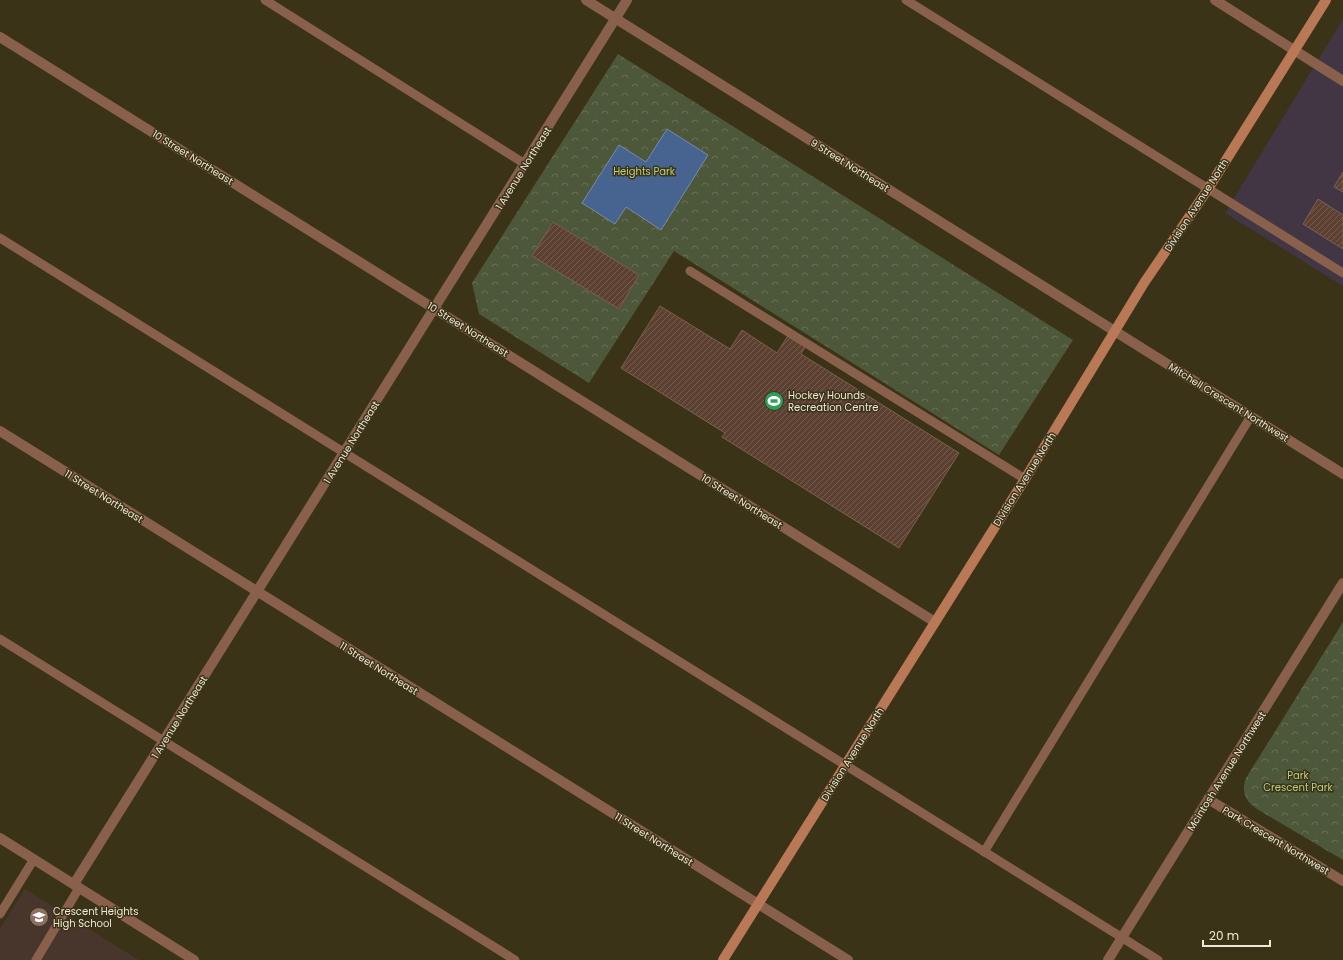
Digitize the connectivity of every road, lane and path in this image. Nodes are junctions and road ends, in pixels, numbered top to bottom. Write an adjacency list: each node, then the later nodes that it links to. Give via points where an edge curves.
1 (265, 0): 11 (lane)
2 (586, 0): 7 (street, 9 Street Northeast)
3 (627, 0): 7 (street, 1 Avenue Northeast)
4 (906, 0): 12 (lane)
5 (1216, 0): 9 (street)
6 (1326, 0): 9 (main road, Division Avenue North)
7 (615, 19): 11 (street, 1 Avenue Northeast); 17 (street, 9 Street Northeast)
8 (0, 37): 16 (street, 10 Street Northeast)
9 (1294, 50): 10 (street); 12 (main road, Division Avenue North)
10 (1343, 81)
11 (525, 164): 16 (street, 1 Avenue Northeast)
12 (1208, 188): 15 (lane); 17 (main road, Division Avenue North)
13 (0, 238): 20 (lane)
14 (690, 271): 22 (lane)
15 (1343, 273)
16 (434, 309): 20 (street, 1 Avenue Northeast); 25 (street, 10 Street Northeast)
17 (1114, 331): 18 (street, Mitchell Crescent Northwest); 22 (main road, Division Avenue North)
18 (1251, 416): 21 (street, Mitchell Crescent Northwest); 31 (lane)
19 (0, 431): 24 (street, 11 Street Northeast)
20 (344, 453): 24 (street, 1 Avenue Northeast); 28 (lane)
21 (1343, 474)
22 (1025, 479): 25 (main road, Division Avenue North)
23 (1343, 583): 29 (street, Mcintosh Avenue Northwest)
24 (257, 592): 27 (street, 1 Avenue Northeast); 35 (street, 11 Street Northeast)
25 (935, 622): 28 (main road, Division Avenue North)
26 (0, 639): 27 (lane)
27 (164, 741): 34 (street, 1 Avenue Northeast); 40 (lane)
28 (845, 765): 31 (lane); 35 (main road, Division Avenue North)
29 (1208, 799): 33 (street, Park Crescent Northwest); 37 (street, Mcintosh Avenue Northwest)
30 (0, 838): 32 (street)
31 (984, 852): 37 (lane)
32 (34, 859): 34 (street); 36 (lane)
33 (1343, 880)
34 (77, 886): 38 (lane); 39 (street)
35 (758, 904): 41 (main road, Division Avenue North); 42 (street)
36 (0, 914)
37 (1122, 938): 43 (street, Mcintosh Avenue Northwest); 44 (lane)
38 (36, 960)
39 (194, 960)
40 (515, 960)
41 (723, 960)
42 (848, 960)
43 (1108, 960)
44 (1158, 960)

